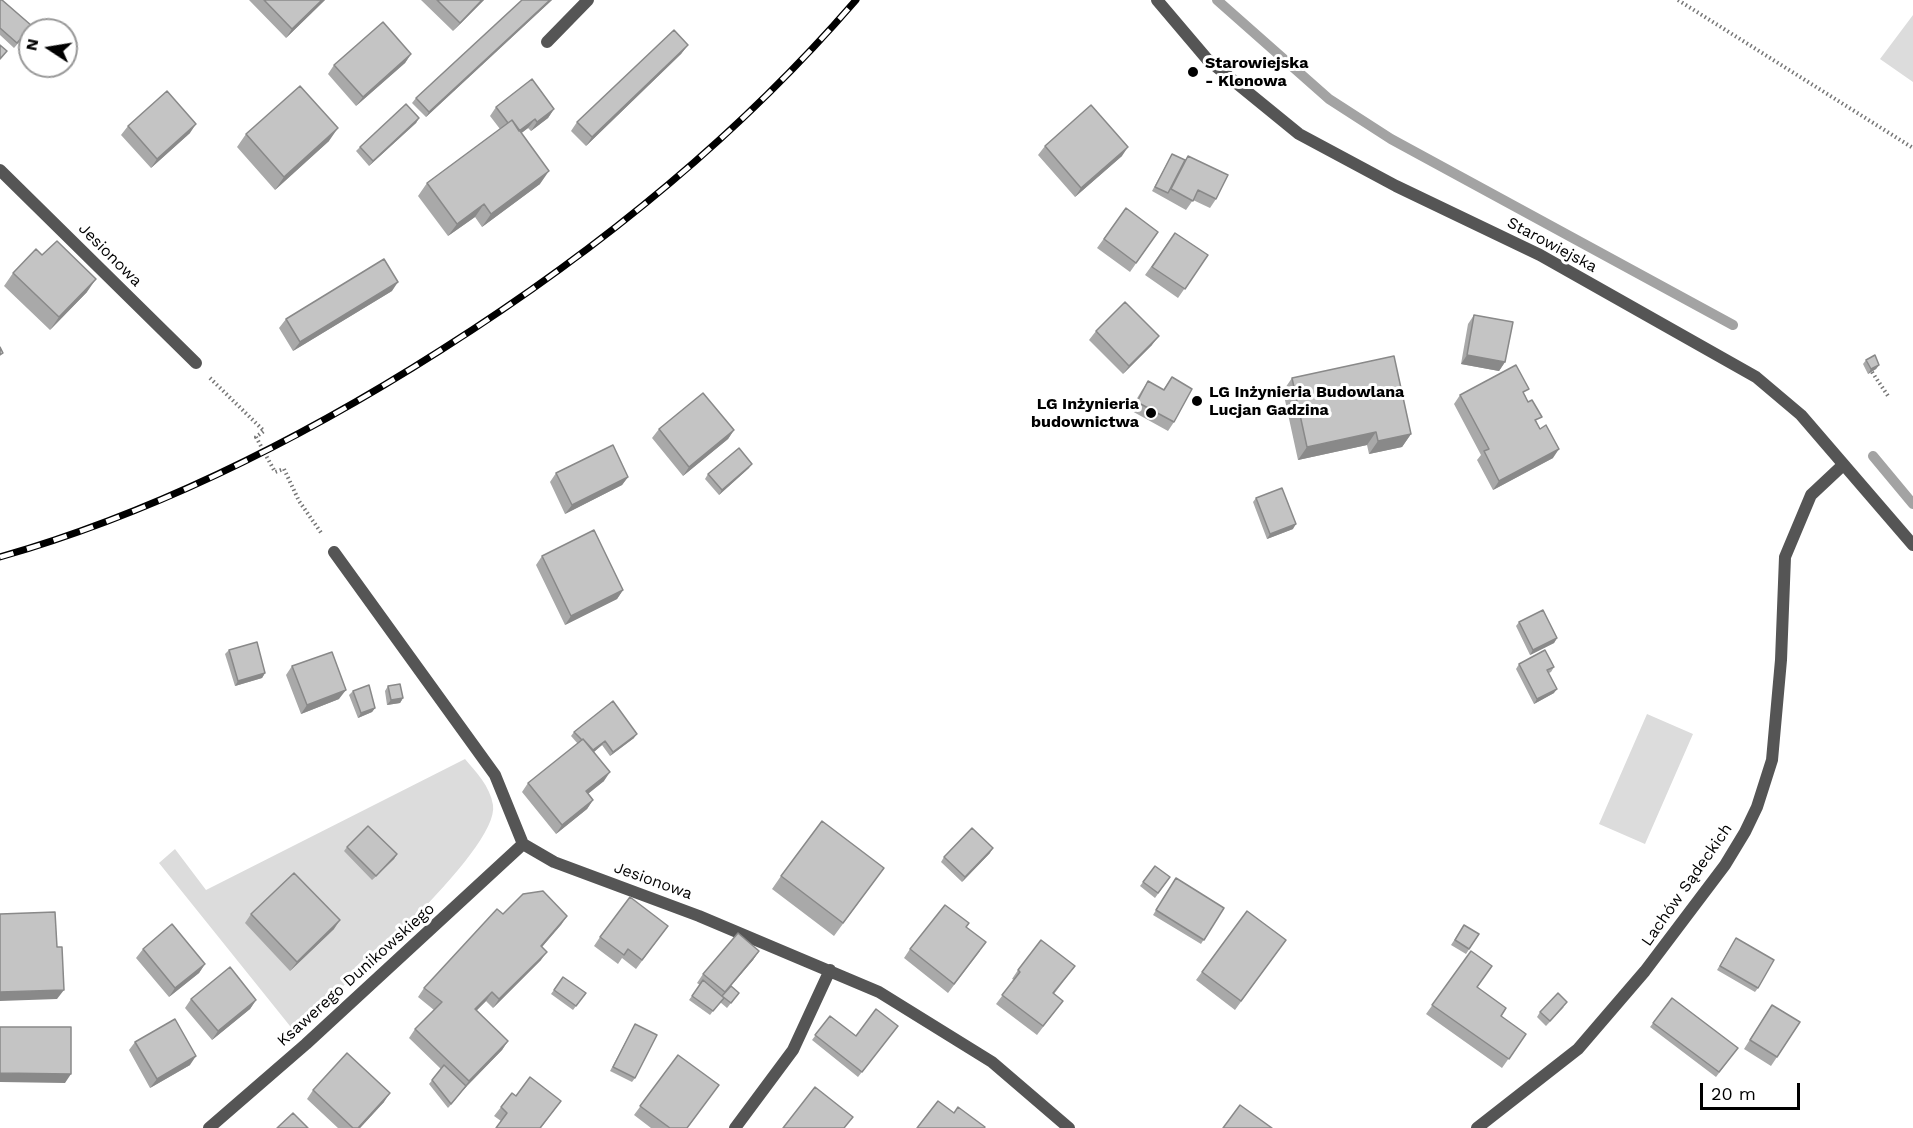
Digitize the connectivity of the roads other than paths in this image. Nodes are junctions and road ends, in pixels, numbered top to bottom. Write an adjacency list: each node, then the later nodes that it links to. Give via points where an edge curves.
1 (588, 0): 3 (street)
2 (1157, 0): 6 (street, Starowiejska, via 1207,59 1299,134 1395,186 1540,255 1756,377 1801,415)
3 (547, 42)
4 (0, 170): 5 (street, Jesionowa)
5 (196, 363)
6 (1843, 465): 7 (street, Starowiejska); 14 (street, Lachów Sądeckich, via 1811,495 1785,557 1772,760 1745,832 1646,971 1578,1049)
7 (1913, 545)
8 (334, 552): 9 (street, via 495,775)
9 (523, 844): 10 (street, Jesionowa, via 554,862); 11 (street, Ksawerego Dunikowskiego, via 306,1044)
10 (830, 970): 12 (street, via 793,1050); 13 (street, Jesionowa, via 879,992 992,1062)
11 (208, 1128)
12 (735, 1128)
13 (1070, 1128)
14 (1477, 1128)

